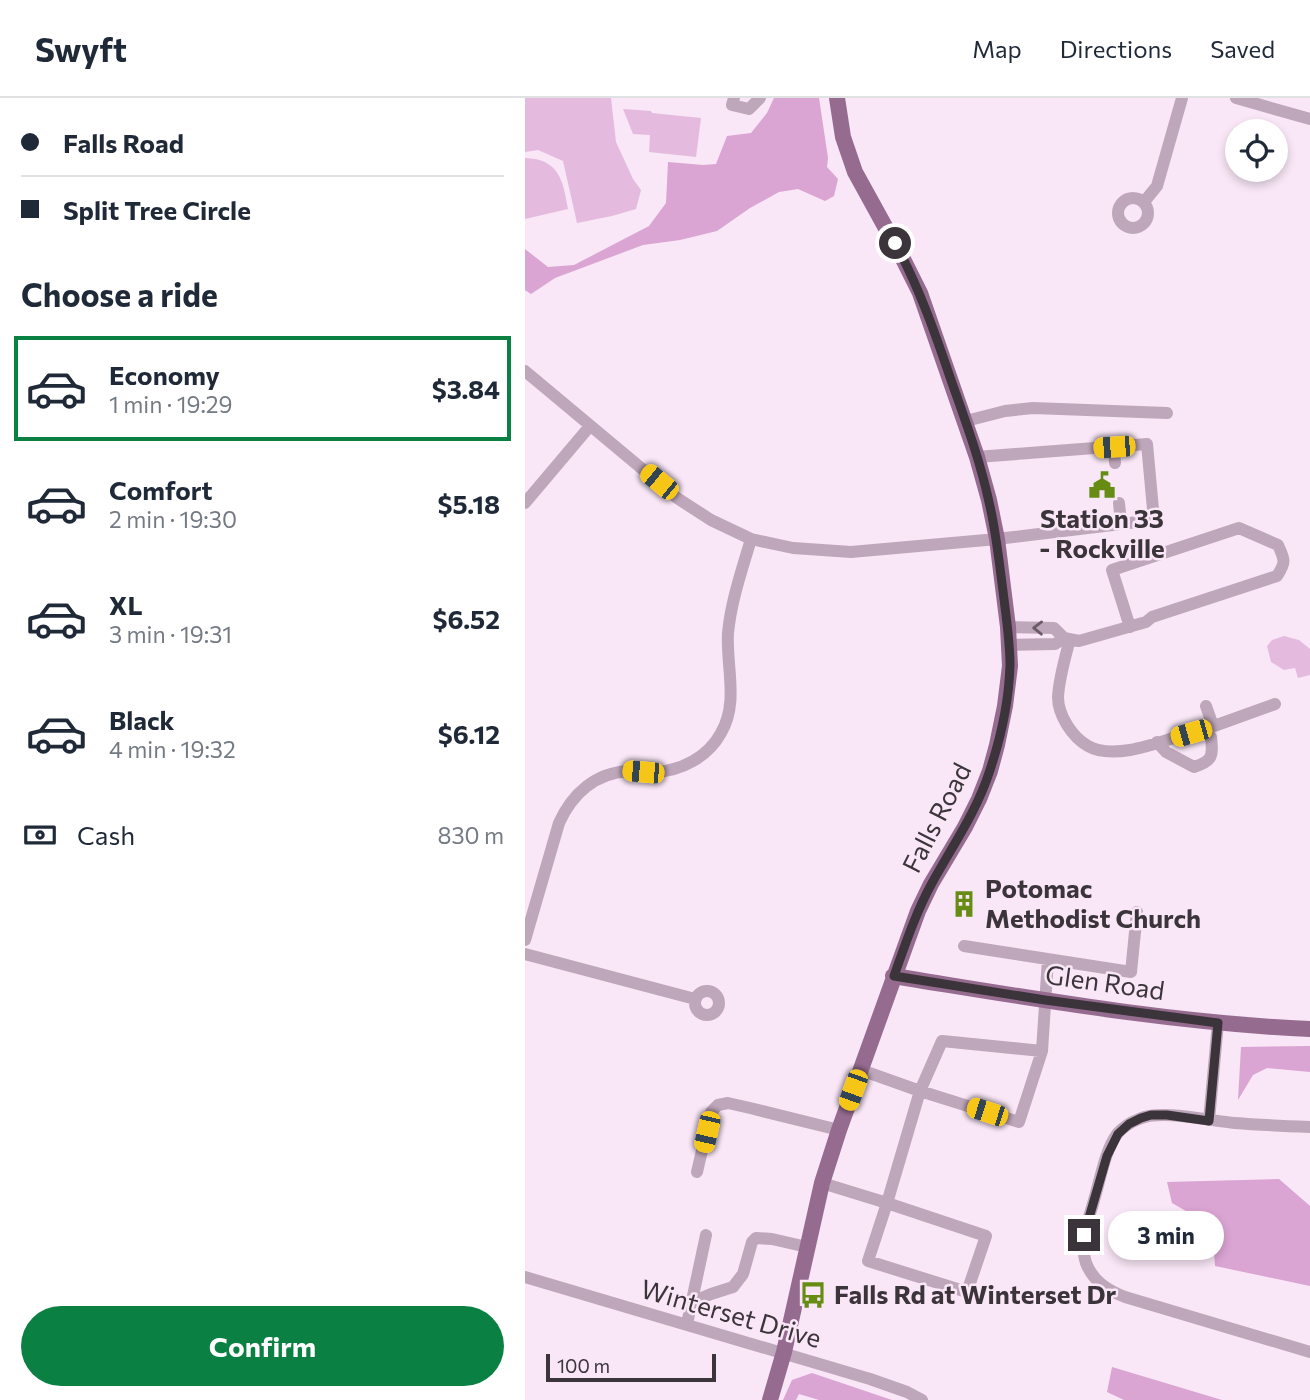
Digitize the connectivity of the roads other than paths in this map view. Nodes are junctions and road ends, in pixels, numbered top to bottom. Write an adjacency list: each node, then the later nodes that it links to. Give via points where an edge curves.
1 (734, 98): 2 (street, via 732,105 749,108)
2 (760, 98)
3 (837, 98): 10 (main road, Falls Road, via 855,172 919,293)
4 (1182, 98): 7 (street, via 1157,186)
5 (1236, 98): 6 (street)
6 (1310, 119)
7 (1144, 202)
8 (525, 371): 11 (street)
9 (1167, 413): 10 (street, via 1033,408)
10 (966, 421): 13 (main road, Falls Road)
11 (590, 426): 15 (street); 18 (street, via 677,498)
12 (1114, 447): 13 (street); 14 (street); 17 (street, via 1147,444 1154,520)
13 (977, 457): 19 (main road, Falls Road)
14 (1115, 463)
15 (525, 503)
16 (1119, 503): 17 (street)
17 (1121, 523): 19 (street)
18 (751, 539): 19 (street, via 793,548 851,552); 29 (street, via 731,611 731,702 722,731 704,754 683,766 669,771 615,773 597,779 575,796 559,823)
19 (997, 539): 21 (main road, Falls Road)
20 (1130, 626): 20 (street, via 1112,570 1240,528 1278,545 1284,565 1277,576); 22 (street, via 1079,641)
21 (1007, 627): 22 (street, one-way to 21, via 1055,628); 23 (main road, Falls Road)
22 (1067, 639): 23 (street, via 1055,644); 27 (street, via 1058,700 1075,735 1088,746 1107,752)
23 (1009, 645): 33 (main road, Falls Road, via 1005,706 990,771 918,911)
24 (1275, 704): 26 (street)
25 (1206, 706): 26 (street)
26 (1208, 728): 27 (street); 27 (street, via 1213,752 1207,763 1195,767)
27 (1157, 742)
28 (1137, 912): 32 (street, via 1131,972)
29 (525, 940)
30 (964, 946): 32 (street)
31 (525, 954): 34 (street)
32 (1048, 959): 35 (street)
33 (894, 976): 35 (main road, Glen Road); 39 (main road, Falls Road)
34 (695, 999)
35 (1045, 1000): 36 (main road, Glen Road); 38 (street)
36 (1218, 1023): 37 (main road, Glen Road); 41 (street)
37 (1310, 1029)
38 (1042, 1051): 40 (street, via 942,1041); 40 (street, via 1019,1122)
39 (861, 1070): 40 (street); 43 (main road, Falls Road)
40 (920, 1091): 46 (street)
41 (1209, 1121): 42 (street); 53 (street, via 1151,1115 1118,1134 1084,1235 1085,1261 1101,1285 1118,1294)
42 (1310, 1127)
43 (839, 1130): 44 (street, via 728,1103 718,1105 711,1112); 45 (main road, Falls Road)
44 (697, 1172)
45 (823, 1183): 46 (street); 48 (main road, Falls Road)
46 (887, 1203): 46 (street, via 868,1261 967,1292 986,1236)
47 (706, 1235): 50 (street)
48 (807, 1247): 50 (street, via 757,1238 743,1274 733,1286); 52 (main road, Falls Road)
49 (525, 1277): 51 (street, Winterset Drive)
50 (692, 1303): 51 (street)
51 (687, 1324): 52 (street, Winterset Drive)
52 (784, 1352): 54 (main road, Falls Road); 55 (street, Winterset Drive, via 890,1385)
53 (1310, 1352)
54 (771, 1400)
55 (922, 1400)

